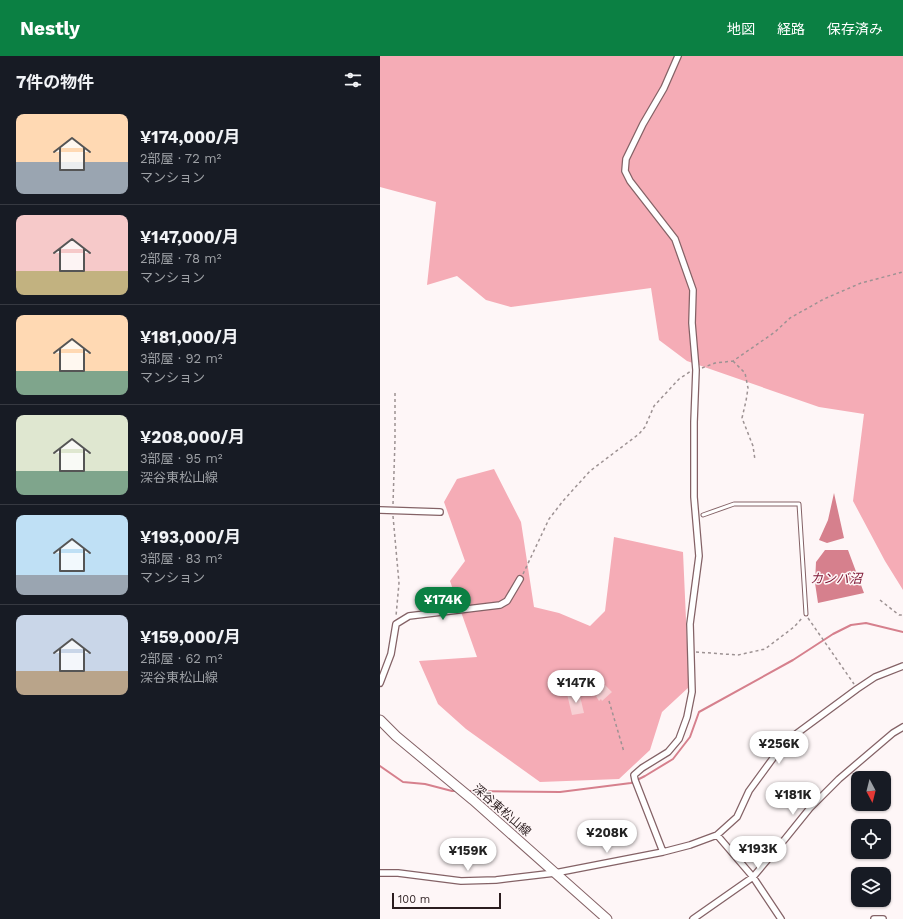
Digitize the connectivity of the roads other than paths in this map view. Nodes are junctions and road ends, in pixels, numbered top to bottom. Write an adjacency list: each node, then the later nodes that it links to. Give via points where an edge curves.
1 (678, 56): 12 (street, via 664,88 631,146 625,171 675,239 693,290 692,323 696,370 694,497 699,556 690,624 692,692 679,739 668,752 634,775)
2 (380, 510): 3 (street)
3 (440, 512)
4 (703, 515): 6 (lane, via 734,504 798,504)
5 (520, 579): 8 (street, via 507,601 500,605 409,616 396,624 391,654)
6 (806, 614)
7 (903, 666): 11 (street, via 876,677 857,689 788,741 749,791 737,817)
8 (380, 683)
9 (380, 720): 14 (main road, 深谷東松山線)
10 (903, 727): 15 (street, via 877,746 824,793)
11 (716, 835): 12 (street); 15 (street)
12 (663, 852): 14 (street)
13 (380, 873): 14 (street, via 475,881)
14 (555, 873): 16 (main road, 深谷東松山線)
15 (753, 876): 17 (street); 18 (street)
16 (607, 919)
17 (693, 919)
18 (781, 919)
19 (874, 919): 20 (street)
20 (883, 919)

